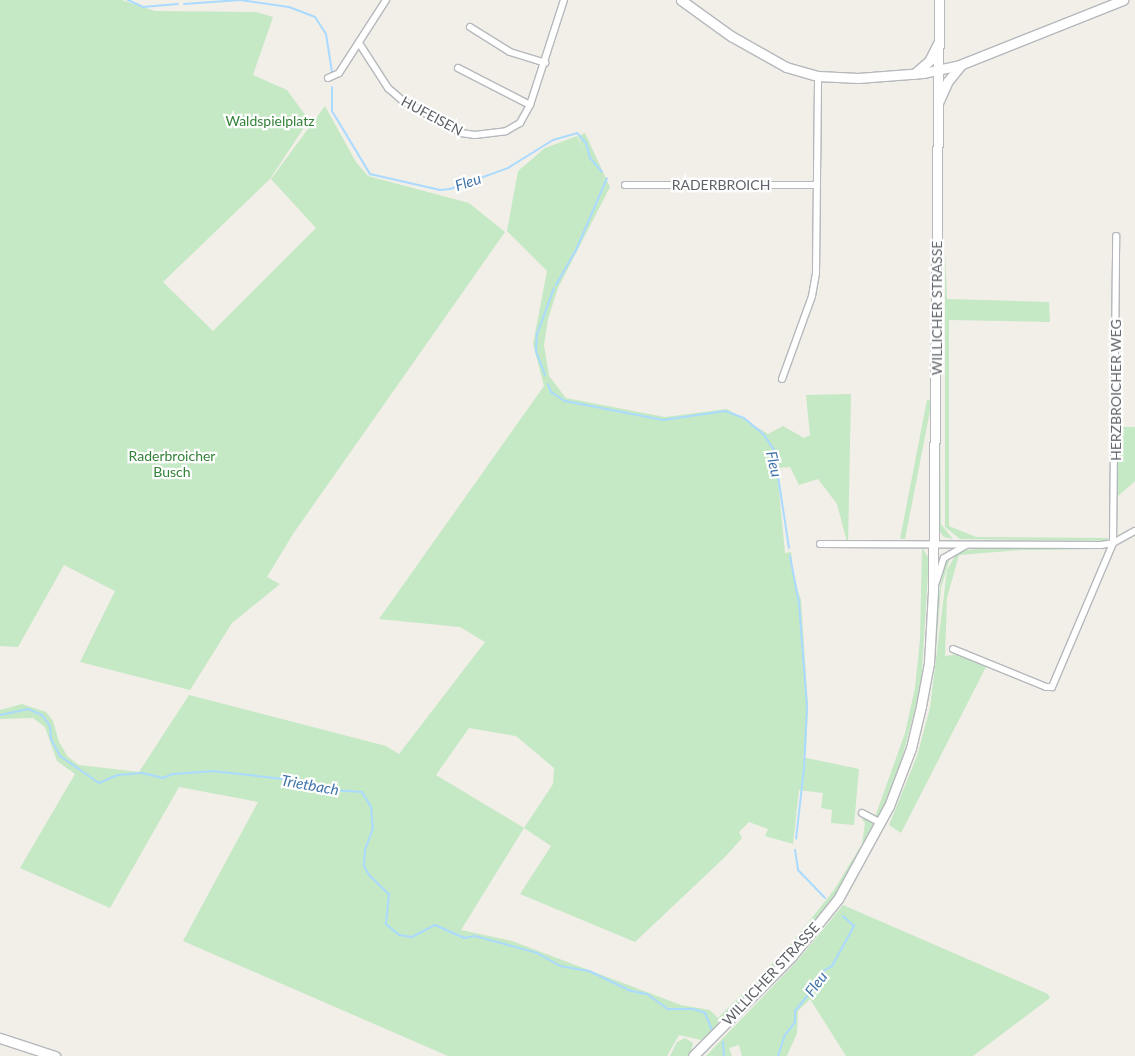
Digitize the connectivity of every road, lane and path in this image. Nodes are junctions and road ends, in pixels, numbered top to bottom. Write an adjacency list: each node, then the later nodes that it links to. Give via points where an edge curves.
1 (386, 0): 7 (street)
2 (564, 0): 9 (street, HUFEISEN)
3 (681, 0): 14 (main road, via 772,60)
4 (938, 0): 8 (main road, WILLICHER STRASSE)
5 (1123, 0): 10 (main road)
6 (470, 27): 9 (street, via 510,52)
7 (359, 43): 15 (street, via 339,73); 17 (street, HUFEISEN, via 394,94 461,133 475,135 513,128 522,121)
8 (938, 43): 12 (main road, WILLICHER STRASSE); 13 (main road, via 929,61)
9 (545, 63): 17 (street, HUFEISEN)
10 (961, 65): 12 (main road); 16 (main road, via 948,81)
11 (458, 68): 17 (street)
12 (938, 71): 13 (main road); 16 (main road, WILLICHER STRASSE)
13 (913, 74): 14 (main road, via 872,78)
14 (818, 76): 19 (street)
15 (328, 78)
16 (938, 103): 25 (main road, WILLICHER STRASSE)
17 (530, 105)
18 (625, 185): 19 (street, RADERBROICH)
19 (817, 185): 21 (street, via 815,282)
20 (1116, 236): 23 (street, HERZBROICHER WEG)
21 (782, 379)
22 (1135, 531): 23 (street)
23 (1113, 543): 26 (street); 28 (street, HERZBROICHER WEG, via 1052,687)
24 (820, 544): 25 (street)
25 (934, 545): 26 (street); 27 (main road, WILLICHER STRASSE)
26 (968, 545): 27 (street, via 944,558)
27 (933, 592): 30 (main road, WILLICHER STRASSE, via 929,664 921,706 904,769)
28 (953, 649)
29 (862, 813): 30 (street)
30 (881, 823): 33 (main road, WILLICHER STRASSE, via 855,872 817,927)
31 (0, 1038): 32 (main road)
32 (55, 1056)
33 (693, 1056)

